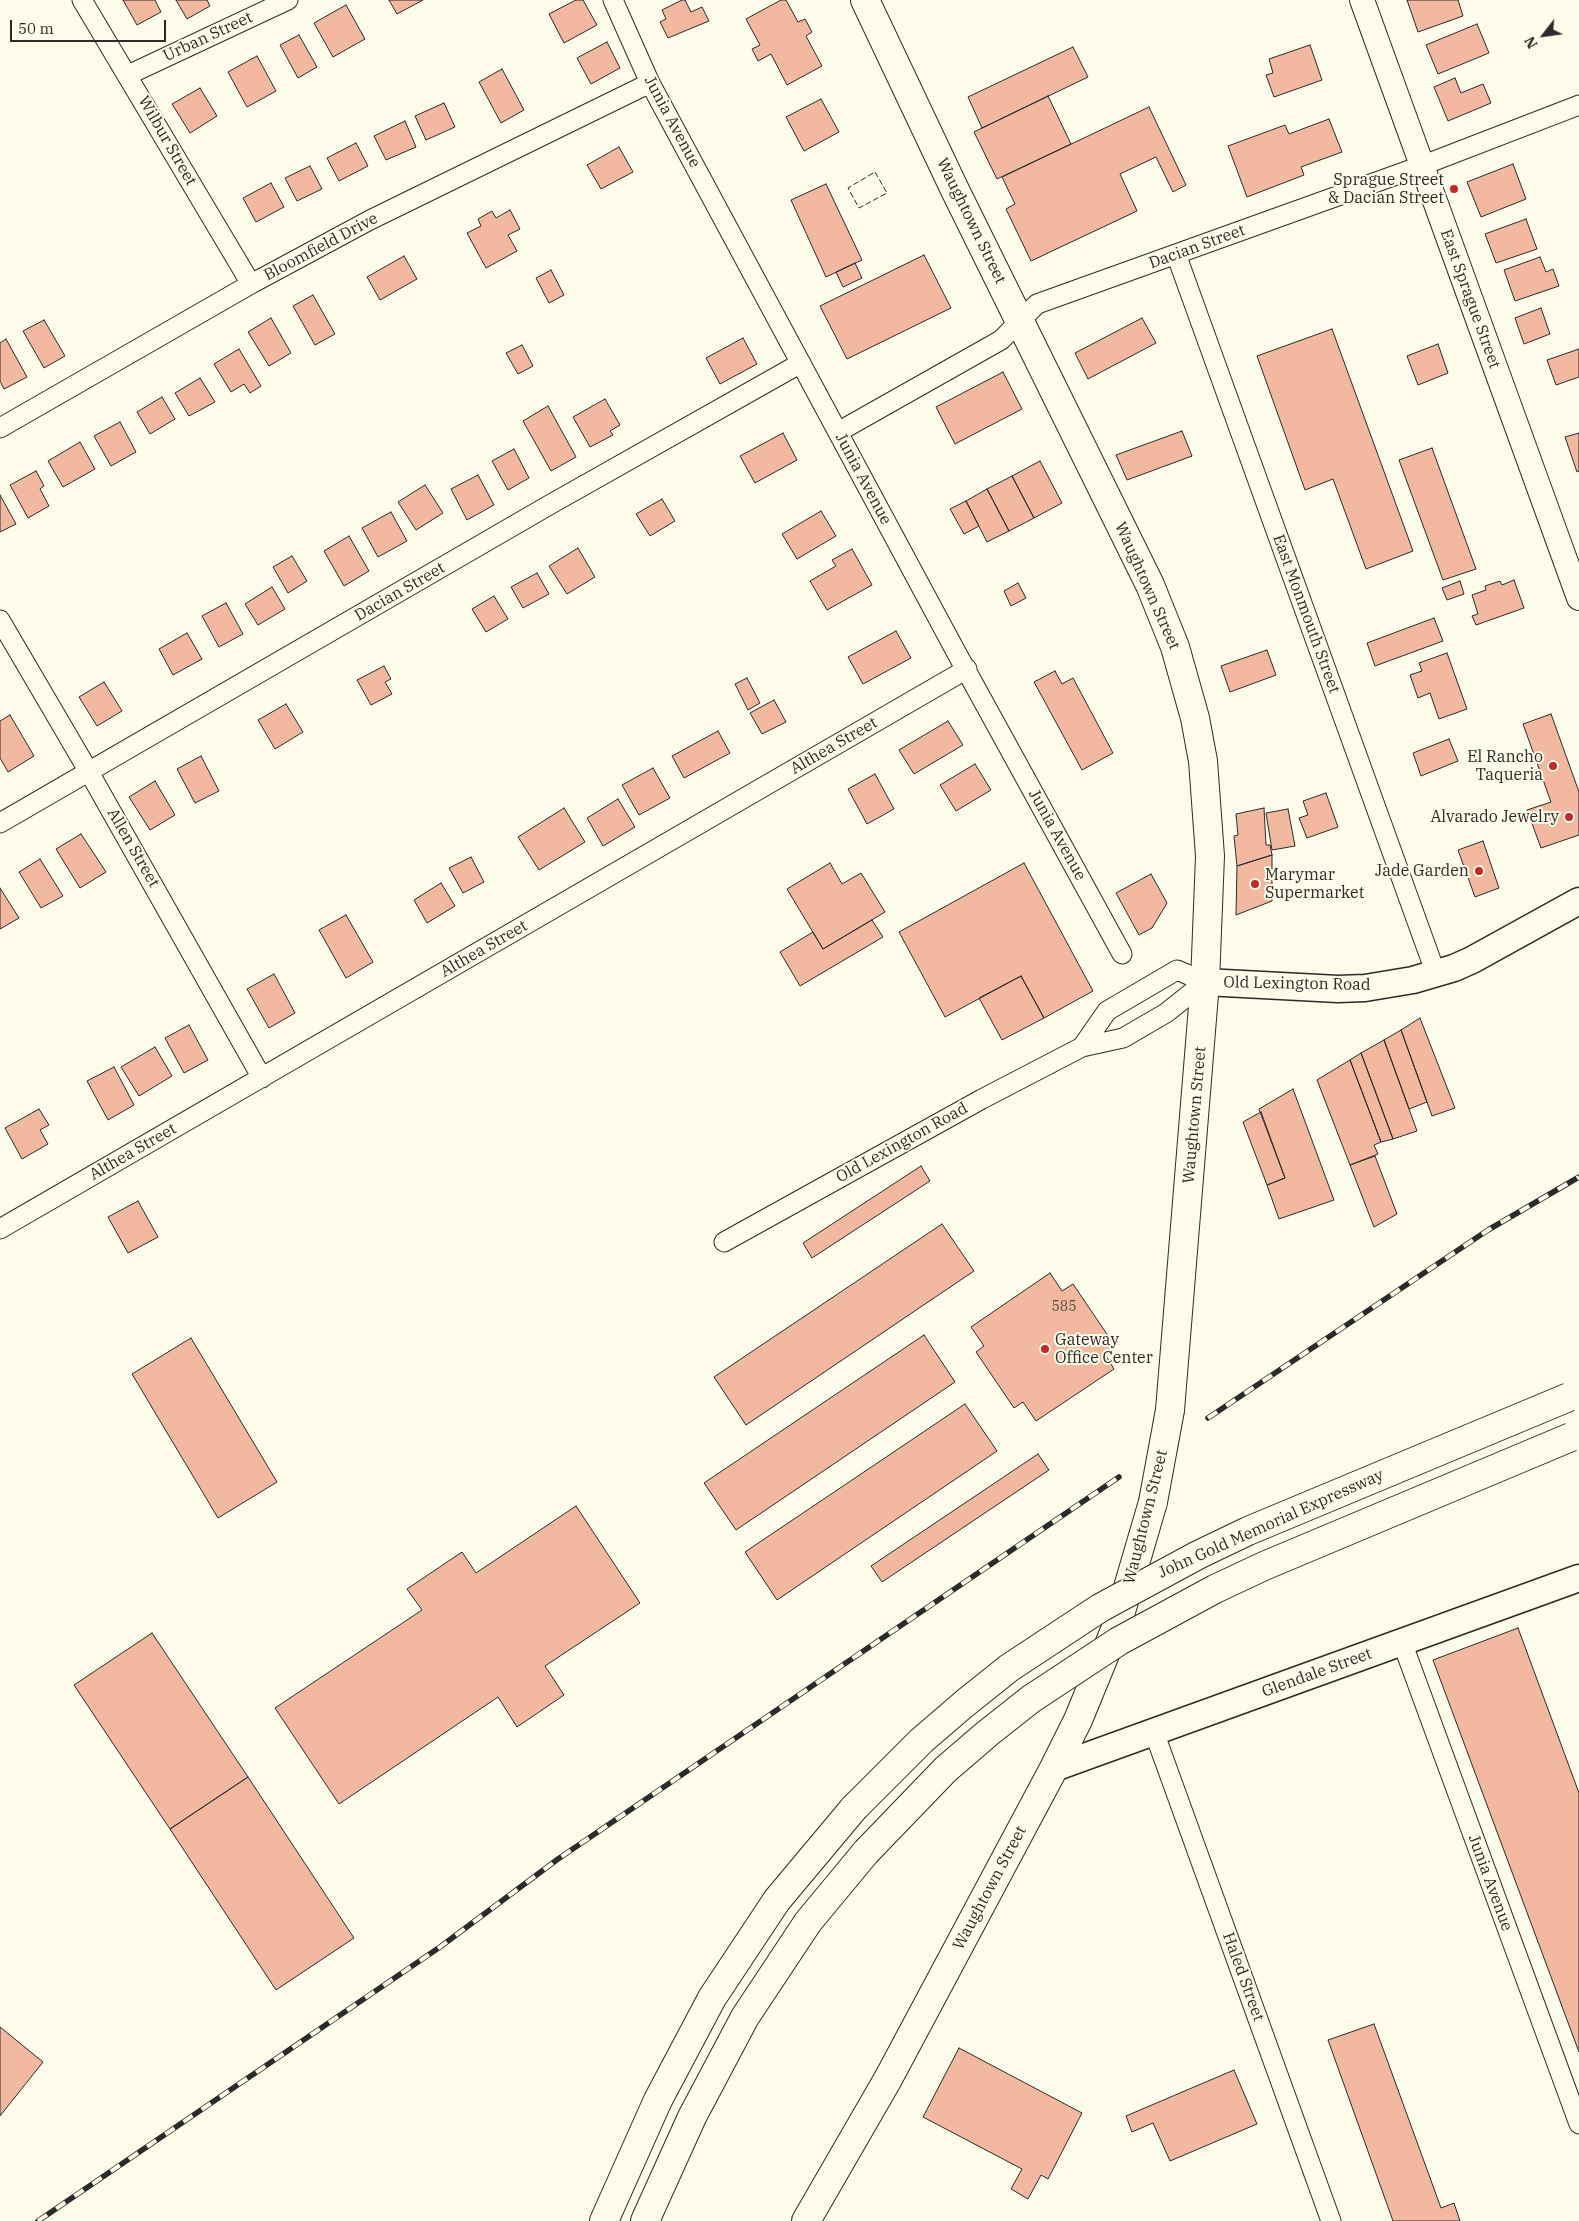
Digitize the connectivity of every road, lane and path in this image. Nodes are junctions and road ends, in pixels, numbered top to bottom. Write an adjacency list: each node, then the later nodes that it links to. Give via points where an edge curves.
1 (82, 0): 6 (street, Wilbur Street)
2 (288, 0): 6 (street, Urban Street)
3 (613, 0): 7 (street, Junia Avenue)
4 (865, 0): 12 (main road, Waughtown Street)
5 (1362, 0): 9 (street, East Sprague Street)
6 (128, 75): 11 (street, Wilbur Street)
7 (650, 83): 11 (street, Bloomfield Drive, via 370,220); 13 (street, Junia Avenue)
8 (1579, 105): 9 (street, Dacian Street)
9 (1421, 166): 10 (street, Dacian Street); 16 (street, East Sprague Street)
10 (1176, 254): 12 (street, Dacian Street, via 1037,304); 23 (street, East Monmouth Street)
11 (251, 284): 14 (street, Bloomfield Drive)
12 (1020, 321): 15 (street, Dacian Street, via 1001,340); 24 (main road, Waughtown Street, via 1150,585 1186,680 1203,761 1208,807 1210,856)
13 (801, 363): 15 (street, Junia Avenue); 19 (street, Dacian Street)
14 (0, 428)
15 (838, 432): 18 (street, Junia Avenue)
16 (1579, 598)
17 (0, 620): 19 (street, Allen Street)
18 (967, 669): 22 (street, Junia Avenue); 26 (street, Althea Street)
19 (89, 772): 20 (street, Dacian Street); 26 (street, Allen Street)
20 (0, 824)
21 (1579, 901): 23 (main road, Old Lexington Road, via 1472,960)
22 (1122, 954)
23 (1436, 974): 24 (main road, Old Lexington Road, via 1390,984 1338,989)
24 (1206, 982): 25 (street, Old Lexington Road, via 1123,1038); 25 (street, Old Lexington Road, via 1176,970 1107,1011); 34 (main road, Waughtown Street, bridge, via 1170,1410 1153,1502 1117,1625 1078,1720)
25 (1082, 1046): 28 (street, Old Lexington Road)
26 (262, 1078): 27 (street, Althea Street)
27 (0, 1229)
28 (724, 1242)
29 (1574, 1395): 36 (main road, John Gold Memorial Expressway, bridge, via 1248,1531 1198,1555 1100,1608 1009,1668 964,1704 921,1741 854,1808 778,1900 712,1998 658,2100)
30 (1575, 1436): 37 (main road, bridge, via 1215,1589 1120,1641 1031,1699 988,1733 940,1776 866,1852 808,1922 745,2017 692,2117)
31 (1579, 1578): 32 (main road, Glendale Street)
32 (1402, 1642): 33 (main road, Glendale Street); 35 (street, Junia Avenue)
33 (1154, 1732): 34 (main road, Glendale Street); 39 (street, Haled Street)
34 (1054, 1768): 38 (main road, Waughtown Street, via 888,2079)
35 (1579, 2124)
36 (604, 2221)
37 (645, 2221)
38 (806, 2221)
39 (1331, 2221)

